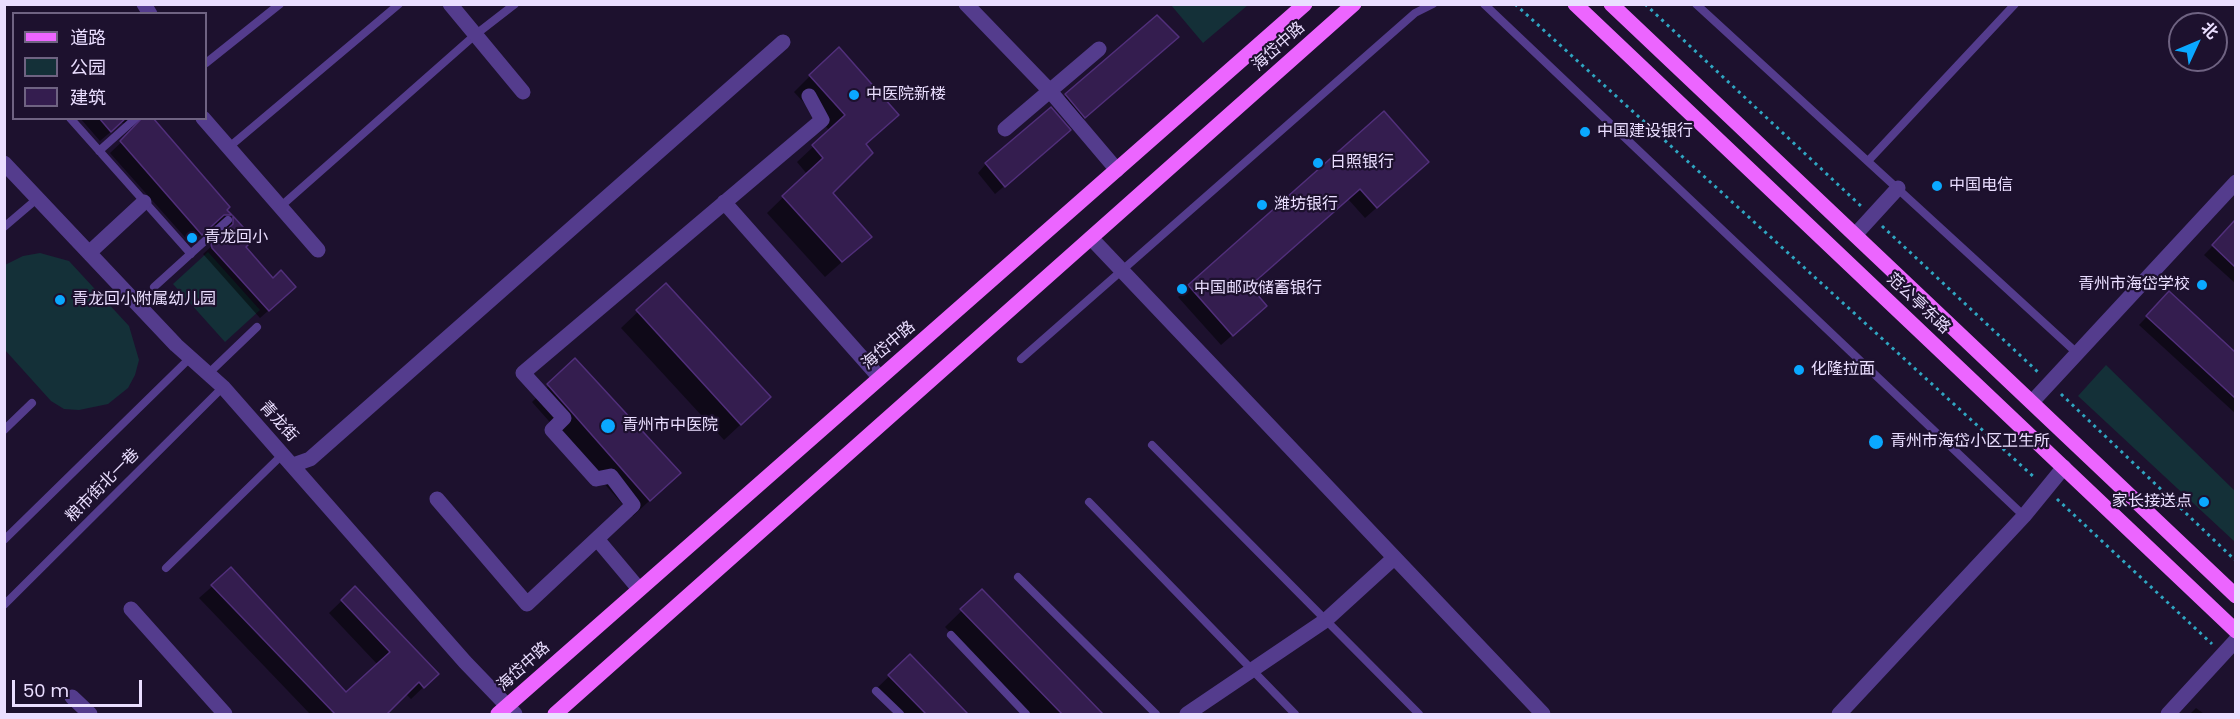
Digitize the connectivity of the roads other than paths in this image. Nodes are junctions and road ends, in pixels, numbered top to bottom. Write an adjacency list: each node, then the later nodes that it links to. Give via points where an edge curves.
1 (280, 4): 17 (lane)
2 (399, 4): 25 (lane)
3 (450, 4): 14 (street)
4 (515, 4): 14 (lane)
5 (966, 4): 19 (street)
6 (1305, 4): 29 (main road, 海岱中路)
7 (1354, 4): 39 (main road, 海岱中路)
8 (1433, 4): 47 (lane, via 1415,13)
9 (1484, 4): 59 (lane)
10 (1575, 4): 56 (main road, 范公亭东路)
11 (1611, 4): 38 (main road, 范公亭东路)
12 (1696, 4): 27 (lane)
13 (2015, 4): 27 (lane)
14 (475, 35): 18 (street); 35 (lane)
15 (783, 42): 55 (street, via 310,459)
16 (1099, 49): 19 (street)
17 (207, 62)
18 (523, 92)
19 (1050, 92): 24 (street); 29 (street)
20 (809, 96): 34 (street, via 822,120)
21 (72, 120): 26 (lane)
22 (134, 120): 26 (lane)
23 (205, 120): 25 (street)
24 (1005, 129)
25 (228, 148): 35 (street)
26 (99, 151): 33 (lane)
27 (1869, 160): 31 (lane)
28 (4, 164): 32 (street, 青龙街)
29 (1117, 170): 49 (main road, 海岱中路)
30 (2235, 182): 45 (street)
31 (1898, 188): 38 (street); 45 (lane)
32 (38, 198): 37 (lane); 41 (street, 青龙街)
33 (144, 202): 41 (street); 42 (lane)
34 (724, 202): 49 (street); 60 (street, via 523,372 564,418 552,430 596,479 611,476 633,505)
35 (280, 207): 40 (street)
36 (228, 220): 42 (lane)
37 (4, 227)
38 (1855, 235): 51 (main road, 范公亭东路)
39 (1091, 238): 62 (street); 79 (main road, 海岱中路)
40 (318, 250)
41 (90, 252): 46 (street, 青龙街, via 176,345)
42 (191, 254): 43 (lane)
43 (154, 287)
44 (257, 327): 48 (lane)
45 (2078, 355): 51 (street)
46 (192, 357): 48 (street, 青龙街); 61 (lane)
47 (1021, 359)
48 (209, 373): 50 (street, 青龙街)
49 (880, 378): 65 (main road, 海岱中路)
50 (223, 387): 55 (street, 青龙街); 67 (lane, 粮市街北一巷)
51 (2032, 402): 66 (main road, 范公亭东路)
52 (32, 403): 53 (lane)
53 (4, 430)
54 (1152, 445): 69 (lane)
55 (288, 459): 63 (lane); 76 (street, 青龙街)
56 (2064, 467): 59 (street); 70 (main road, 范公亭东路)
57 (437, 499): 60 (street, via 527,604)
58 (1089, 502): 73 (lane)
59 (2024, 516): 87 (street)
60 (597, 539): 65 (street)
61 (4, 540)
62 (1394, 558): 69 (street); 86 (street)
63 (166, 568)
64 (1018, 577): 82 (lane)
65 (639, 589): 76 (main road, 海岱中路)
66 (2235, 596)
67 (4, 605)
68 (131, 609): 78 (street)
69 (1326, 620): 73 (street); 85 (lane)
70 (2235, 631)
71 (951, 635): 81 (lane)
72 (2235, 640): 88 (street)
73 (1252, 670): 83 (street); 84 (lane)
74 (876, 692): 80 (lane)
75 (72, 697): 77 (street)
76 (507, 712)
77 (90, 714)
78 (225, 714)
79 (555, 714)
80 (900, 714)
81 (1026, 714)
82 (1156, 714)
83 (1187, 714)
84 (1295, 714)
85 (1419, 714)
86 (1543, 714)
87 (1839, 714)
88 (2168, 714)

